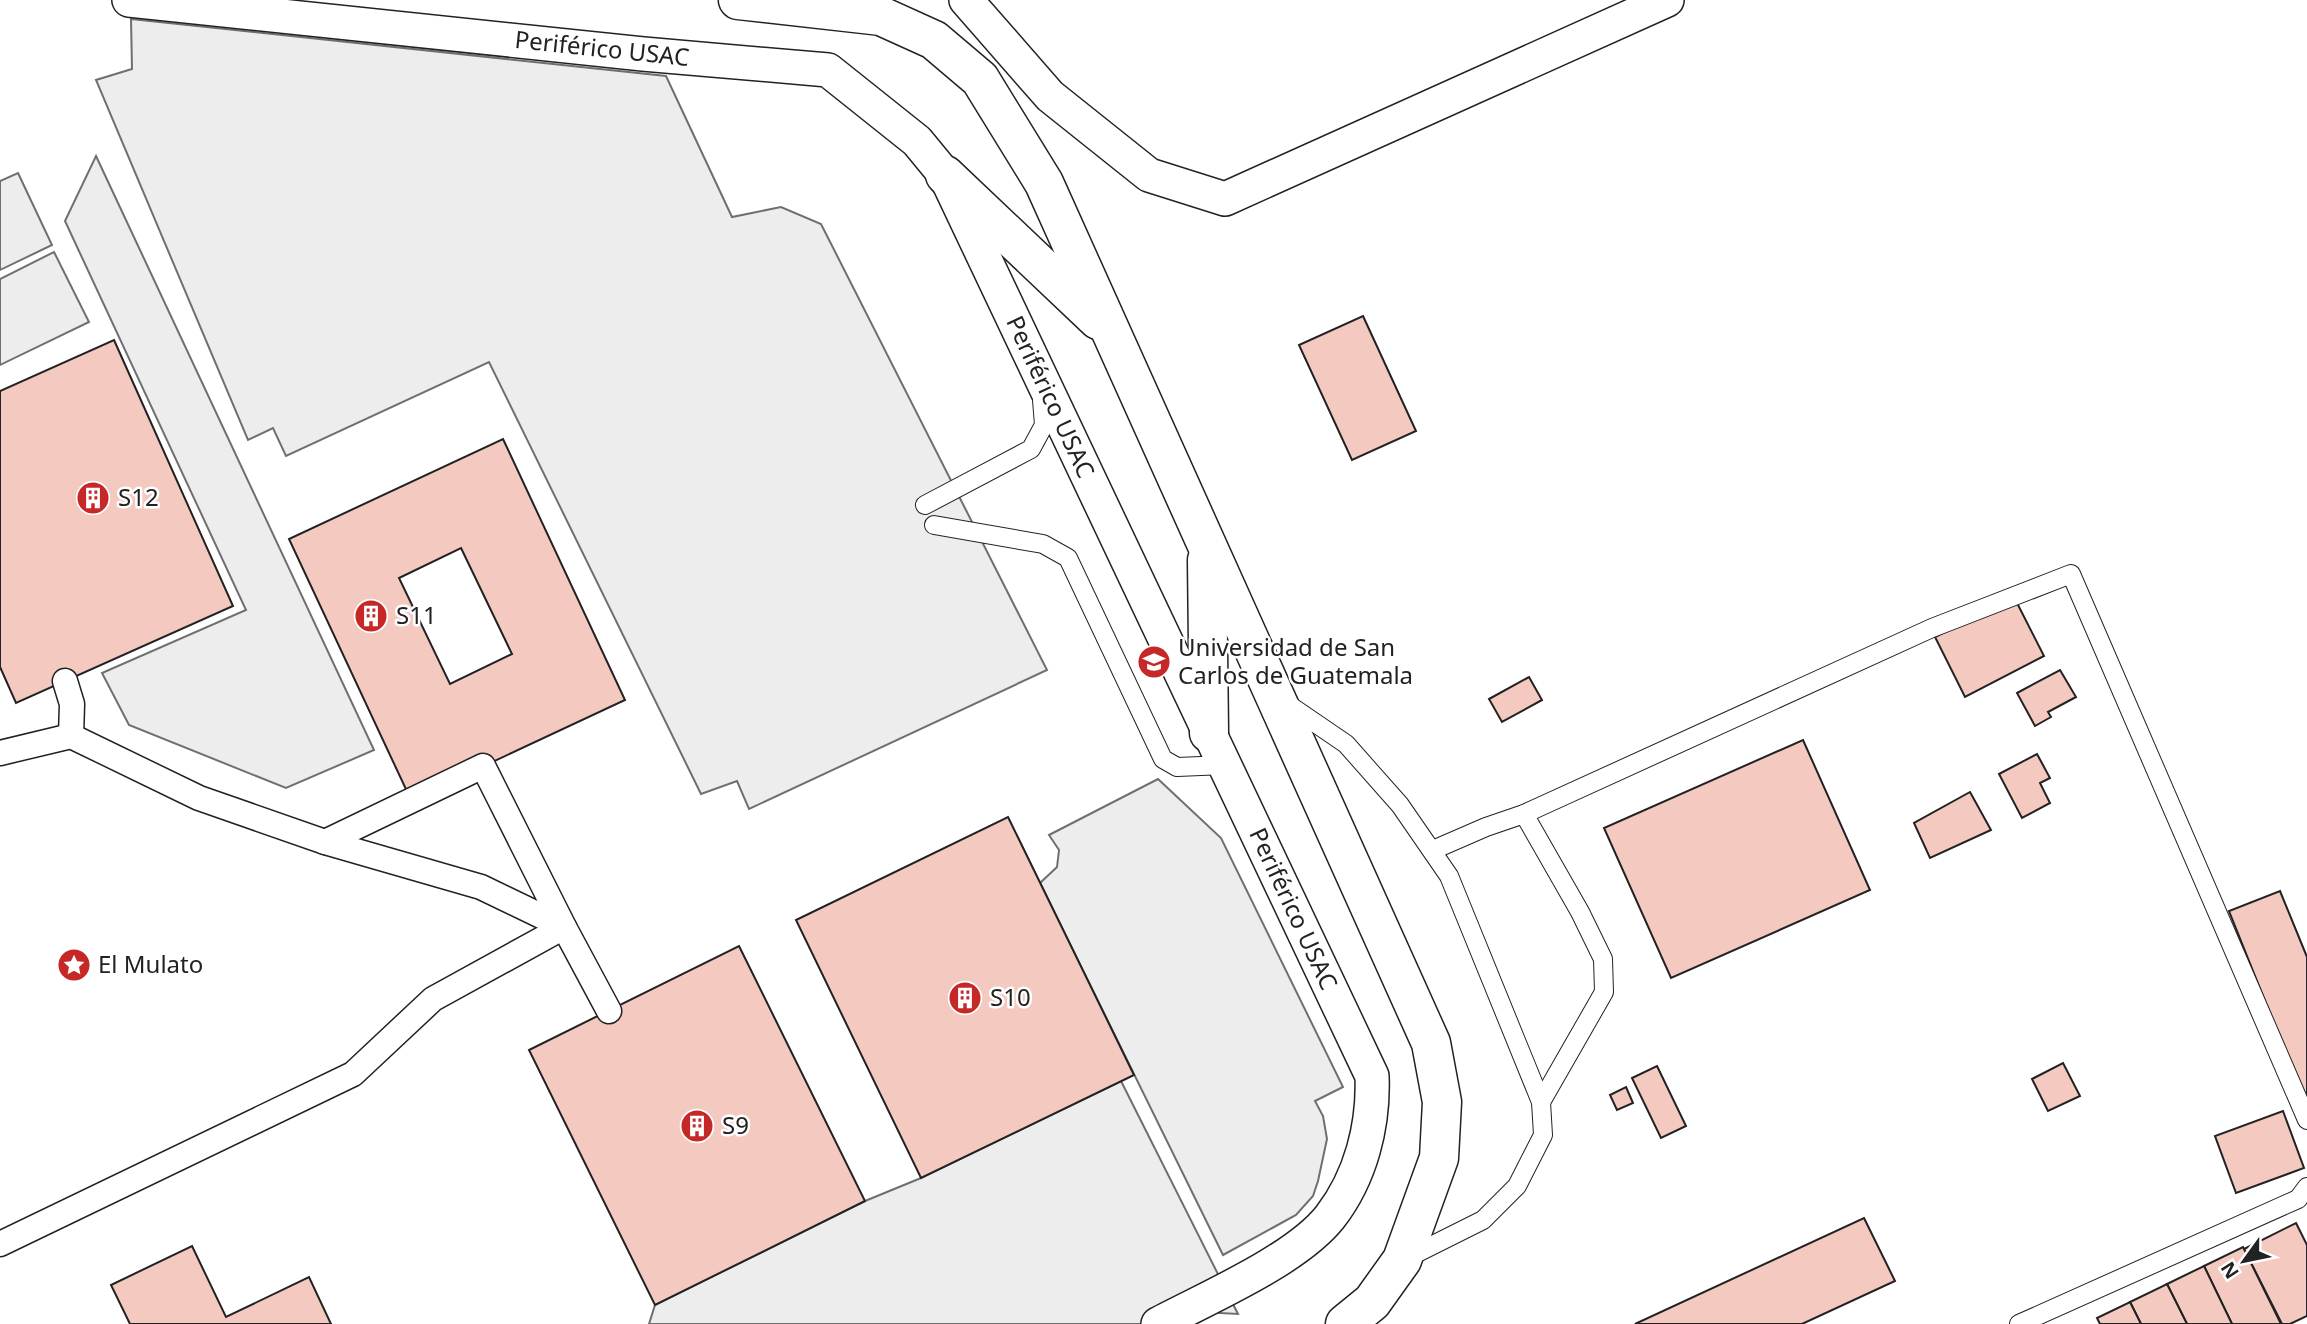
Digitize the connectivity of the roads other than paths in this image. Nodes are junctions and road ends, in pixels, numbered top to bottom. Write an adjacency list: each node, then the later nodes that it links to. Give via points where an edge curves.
1 (129, 0): 5 (street, Periférico USAC, via 828,70 918,141)
2 (738, 0): 6 (street, via 881,16 934,40 979,79 1044,183)
3 (966, 0): 4 (street, via 1050,96 1149,175 1225,199)
4 (1667, 0)
5 (945, 175): 6 (street); 7 (street, Periférico USAC)
6 (1112, 334): 10 (street)
7 (1041, 379): 8 (lane, via 1044,425 1031,449); 14 (street, Periférico USAC)
8 (925, 505)
9 (934, 525): 14 (lane, via 1043,544 1068,558 1163,759 1177,767)
10 (1207, 547): 12 (street); 14 (street)
11 (65, 681): 13 (street, via 72,704)
12 (1273, 694): 18 (lane, via 1346,744); 25 (street, via 1430,1043 1442,1102 1439,1158)
13 (71, 736): 15 (street); 17 (street, via 199,799)
14 (1217, 749): 26 (street, Periférico USAC, via 1372,1076 1371,1105 1359,1164 1329,1218 1258,1272)
15 (0, 753)
16 (1524, 814): 18 (lane); 21 (lane, via 1603,960 1604,992); 22 (lane, via 1932,628 2071,574)
17 (325, 842): 19 (street, via 481,887); 19 (street, via 484,766)
18 (1433, 850): 21 (lane, via 1449,876)
19 (564, 927): 20 (street); 24 (street, via 433,999 353,1074)
20 (608, 1011)
21 (1541, 1102): 25 (lane, via 1543,1135 1517,1186 1483,1220)
22 (2307, 1120)
23 (2307, 1187): 28 (lane, via 2298,1199)
24 (0, 1244)
25 (1402, 1260): 27 (street, via 1371,1302)
26 (1158, 1324)
27 (1345, 1324)
28 (2019, 1324)

